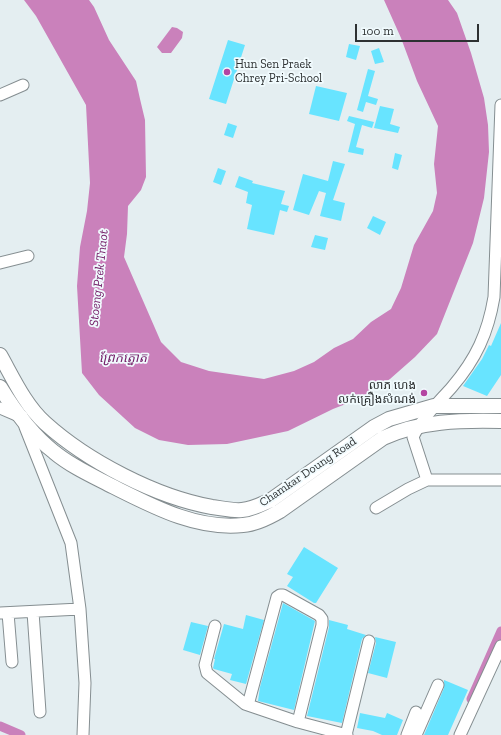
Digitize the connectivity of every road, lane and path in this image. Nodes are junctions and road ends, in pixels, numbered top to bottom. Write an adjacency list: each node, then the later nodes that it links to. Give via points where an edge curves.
1 (23, 85): 2 (street)
2 (0, 95)
3 (501, 105): 8 (street, via 494,296 490,316 483,338 471,361)
4 (28, 256): 5 (street)
5 (0, 263)
6 (0, 355): 11 (main road, Chamkar Doung Road)
7 (0, 387): 11 (main road, Chamkar Doung Road)
8 (434, 406): 9 (main road, Chamkar Doung Road); 13 (street); 16 (main road, Chamkar Doung Road, via 389,419 374,427 271,500 242,510 191,503)
9 (501, 406)
10 (0, 408): 11 (street)
11 (25, 412): 16 (main road, Chamkar Doung Road, via 88,456); 17 (main road, Chamkar Doung Road, via 34,433 53,452 79,470); 19 (street, via 71,542)
12 (501, 421): 13 (main road, Chamkar Doung Road, via 464,420)
13 (418, 426): 14 (street, via 413,437); 17 (main road, Chamkar Doung Road, via 383,438 280,512 244,525 216,525 185,518)
14 (427, 480): 15 (street); 18 (street)
15 (501, 480)
16 (138, 482): 17 (main road)
17 (131, 495)
18 (376, 508)
19 (80, 609): 20 (street); 31 (street, via 85,683)
20 (33, 612): 21 (street); 28 (street)
21 (4, 613): 25 (street)
22 (215, 626): 27 (street, via 205,665 207,673)
23 (369, 641): 32 (street)
24 (501, 646): 35 (street)
25 (12, 662)
26 (438, 685): 34 (street)
27 (248, 705): 30 (street); 30 (street, via 277,597 283,595 320,615 322,619)
28 (40, 712)
29 (416, 712): 33 (street)
30 (298, 722): 32 (street)
31 (83, 735)
32 (346, 735)
33 (407, 735)
34 (416, 735)
35 (460, 735)

